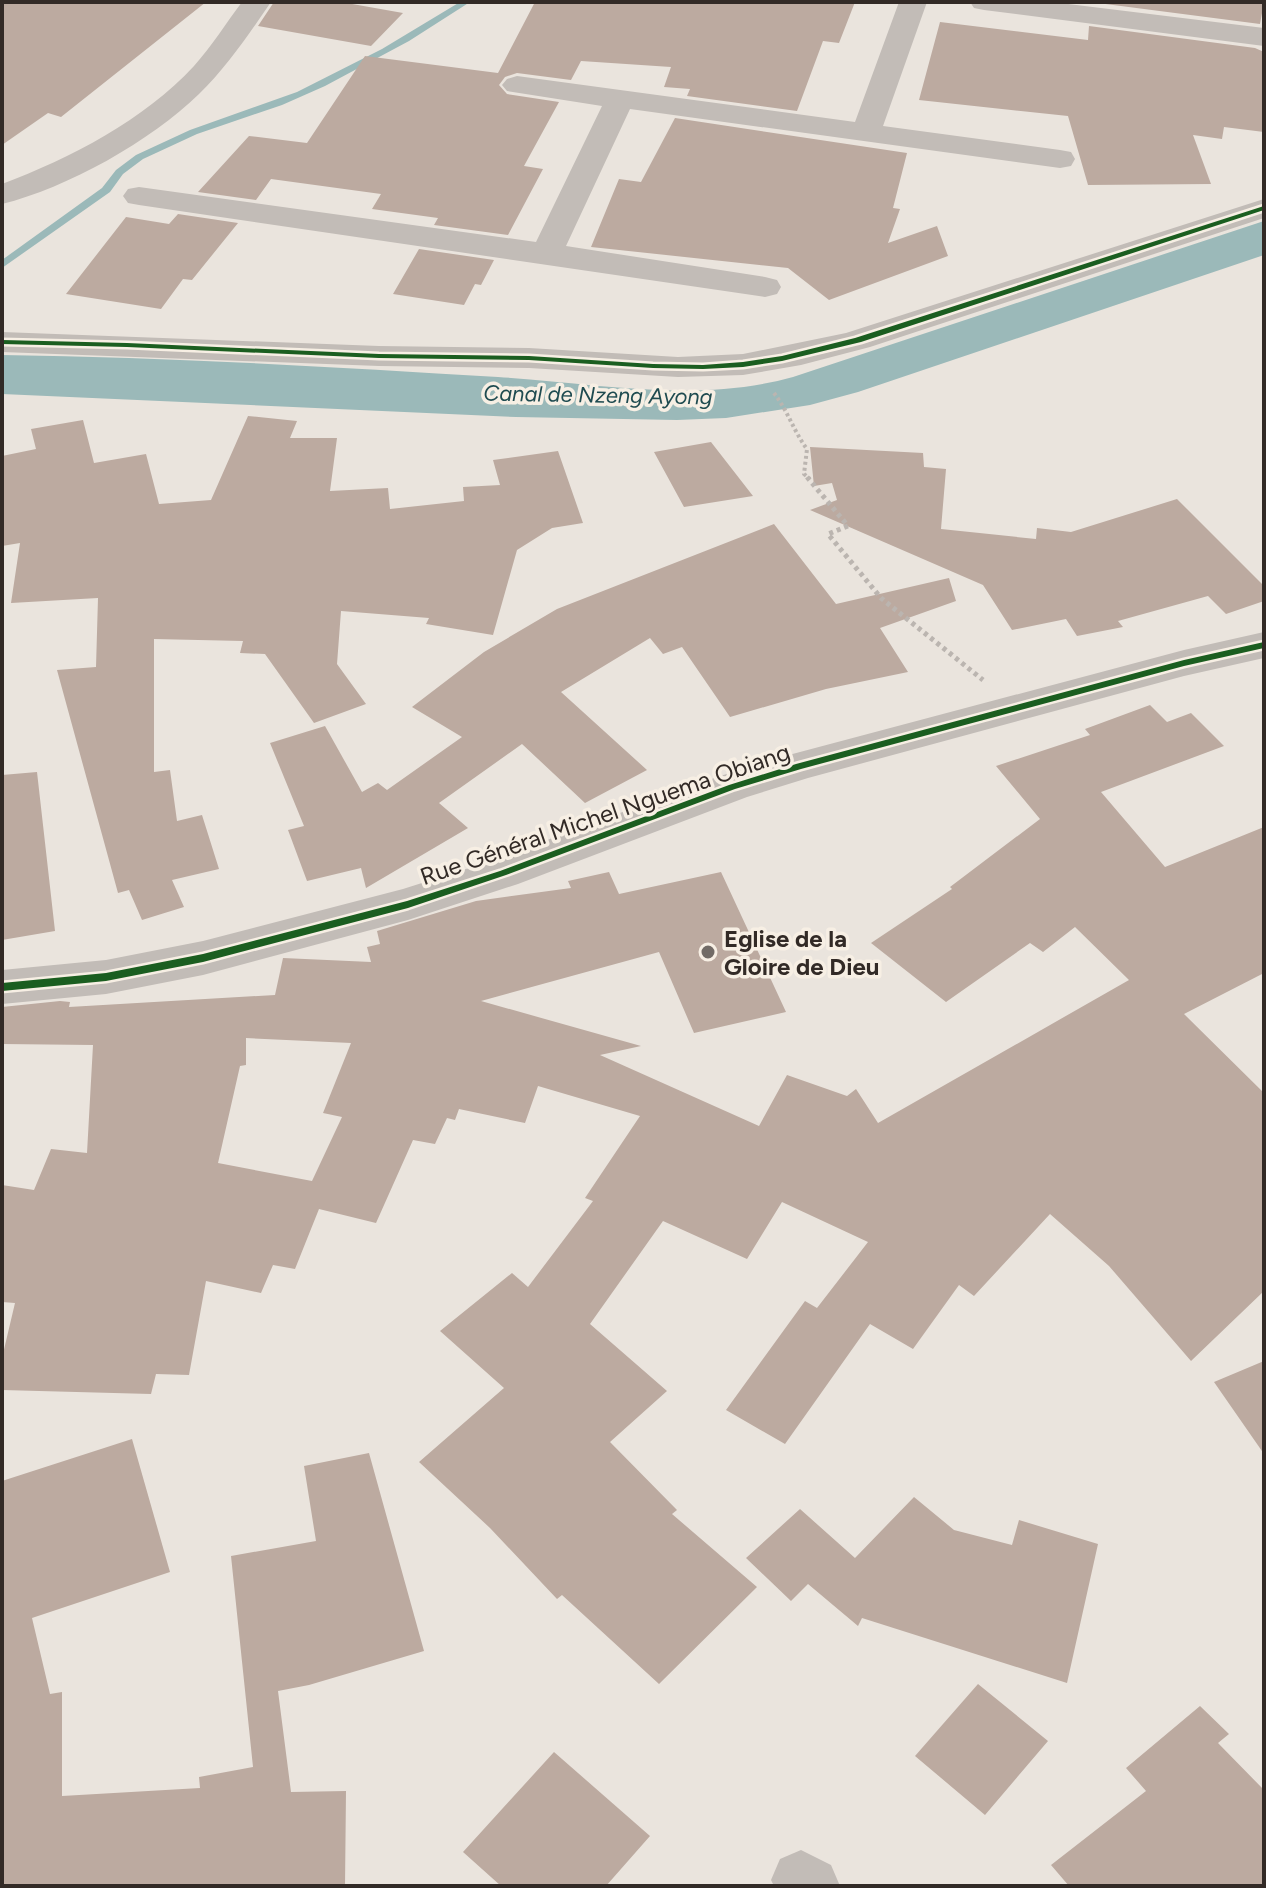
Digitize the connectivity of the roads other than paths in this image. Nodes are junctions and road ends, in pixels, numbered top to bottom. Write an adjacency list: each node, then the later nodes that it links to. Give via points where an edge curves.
1 (257, 2): 9 (street, via 203,73 172,101 112,142)
2 (913, 2): 7 (street)
3 (984, 2): 4 (street)
4 (1264, 37)
5 (517, 85): 6 (street)
6 (620, 100): 7 (street); 12 (street)
7 (866, 132): 8 (street)
8 (1060, 159)
9 (2, 195)
10 (139, 196): 12 (street)
11 (1264, 208): 14 (street, via 858,340 732,365)
12 (547, 253): 13 (street)
13 (765, 287)
14 (2, 342)
15 (1264, 645): 16 (street, Rue Général Michel Nguema Obiang, via 732,787 408,904 203,958 106,977)
16 (2, 987)

